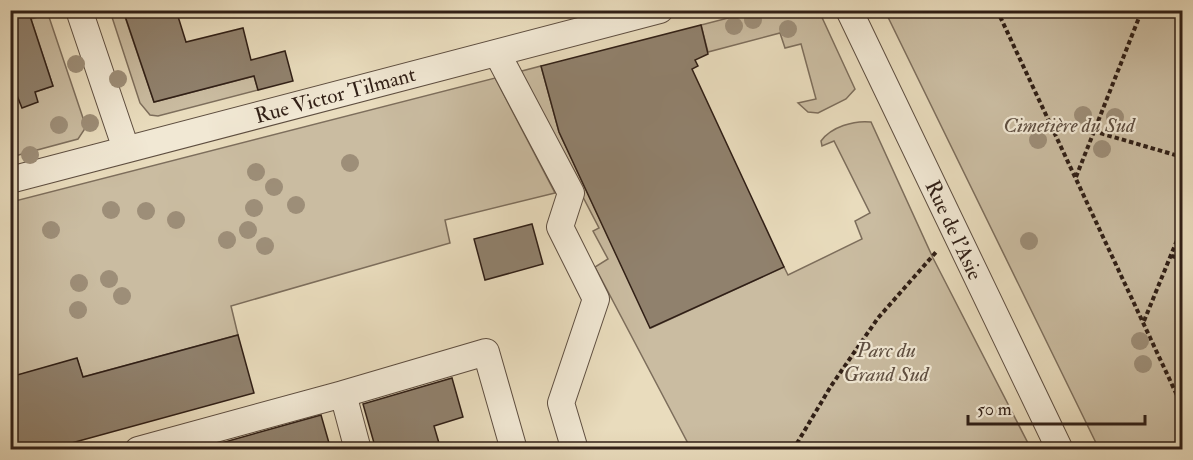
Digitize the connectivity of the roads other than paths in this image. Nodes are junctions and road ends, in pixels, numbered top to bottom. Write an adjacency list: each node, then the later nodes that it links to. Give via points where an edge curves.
1 (79, 10): 5 (street)
2 (660, 10): 4 (street, Rue Victor Tilmant)
3 (849, 10): 12 (street, Rue de l'Asie)
4 (497, 53): 5 (street, Rue Victor Tilmant); 11 (street, via 571,193 560,227 596,299 561,403)
5 (126, 149): 6 (street, Rue Victor Tilmant)
6 (10, 180)
7 (343, 394): 8 (street); 9 (street); 10 (street, via 486,352)
8 (138, 450)
9 (358, 450)
10 (514, 450)
11 (575, 450)
12 (1060, 450)

